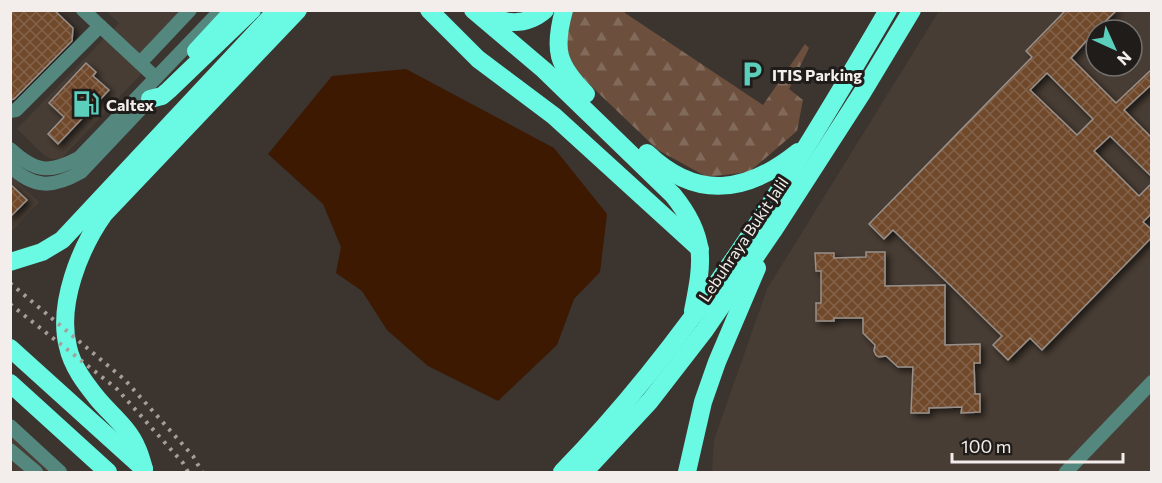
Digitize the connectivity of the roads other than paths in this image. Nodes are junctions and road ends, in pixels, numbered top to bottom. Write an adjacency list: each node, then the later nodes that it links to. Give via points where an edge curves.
1 (83, 10): 15 (street)
2 (190, 10): 16 (street)
3 (221, 10): 17 (street)
4 (234, 10): 18 (highway)
5 (252, 10): 18 (highway, via 169,90)
6 (277, 10): 25 (highway, via 62,240 42,252)
7 (298, 10): 32 (highway, via 104,214 82,250 68,297 68,347 88,386 133,440)
8 (429, 10): 24 (highway, via 478,59 537,103)
9 (473, 10): 24 (highway, via 556,81 673,195 693,223)
10 (478, 10): 11 (highway, via 514,22 534,18)
11 (545, 10)
12 (564, 10): 20 (highway, via 557,49 568,74 648,155 674,175 706,186 736,186 761,177)
13 (888, 10): 20 (highway, Lebuhraya Bukit Jalil)
14 (912, 10): 23 (highway, Lebuhraya Bukit Jalil)
15 (100, 26): 16 (street); 19 (street, via 16,110)
16 (140, 63): 17 (street)
17 (156, 78): 21 (street, via 79,158 61,168 36,167)
18 (150, 99): 22 (street, via 81,172 67,180 37,183 22,178)
19 (10, 111)
20 (808, 144): 26 (highway, Lebuhraya Bukit Jalil)
21 (10, 148)
22 (10, 166)
23 (773, 231): 37 (highway, Lebuhraya Bukit Jalil, via 657,393); 38 (highway, via 703,402)
24 (700, 249): 26 (highway)
25 (10, 262)
26 (691, 319): 36 (highway, Lebuhraya Bukit Jalil, via 637,388)
27 (10, 348): 32 (highway)
28 (10, 383): 35 (highway)
29 (1149, 390): 39 (street)
30 (10, 426): 34 (street)
31 (10, 450): 33 (street)
32 (146, 471)
33 (36, 472)
34 (60, 472)
35 (108, 472)
36 (562, 472)
37 (584, 472)
38 (687, 472)
39 (1066, 472)

